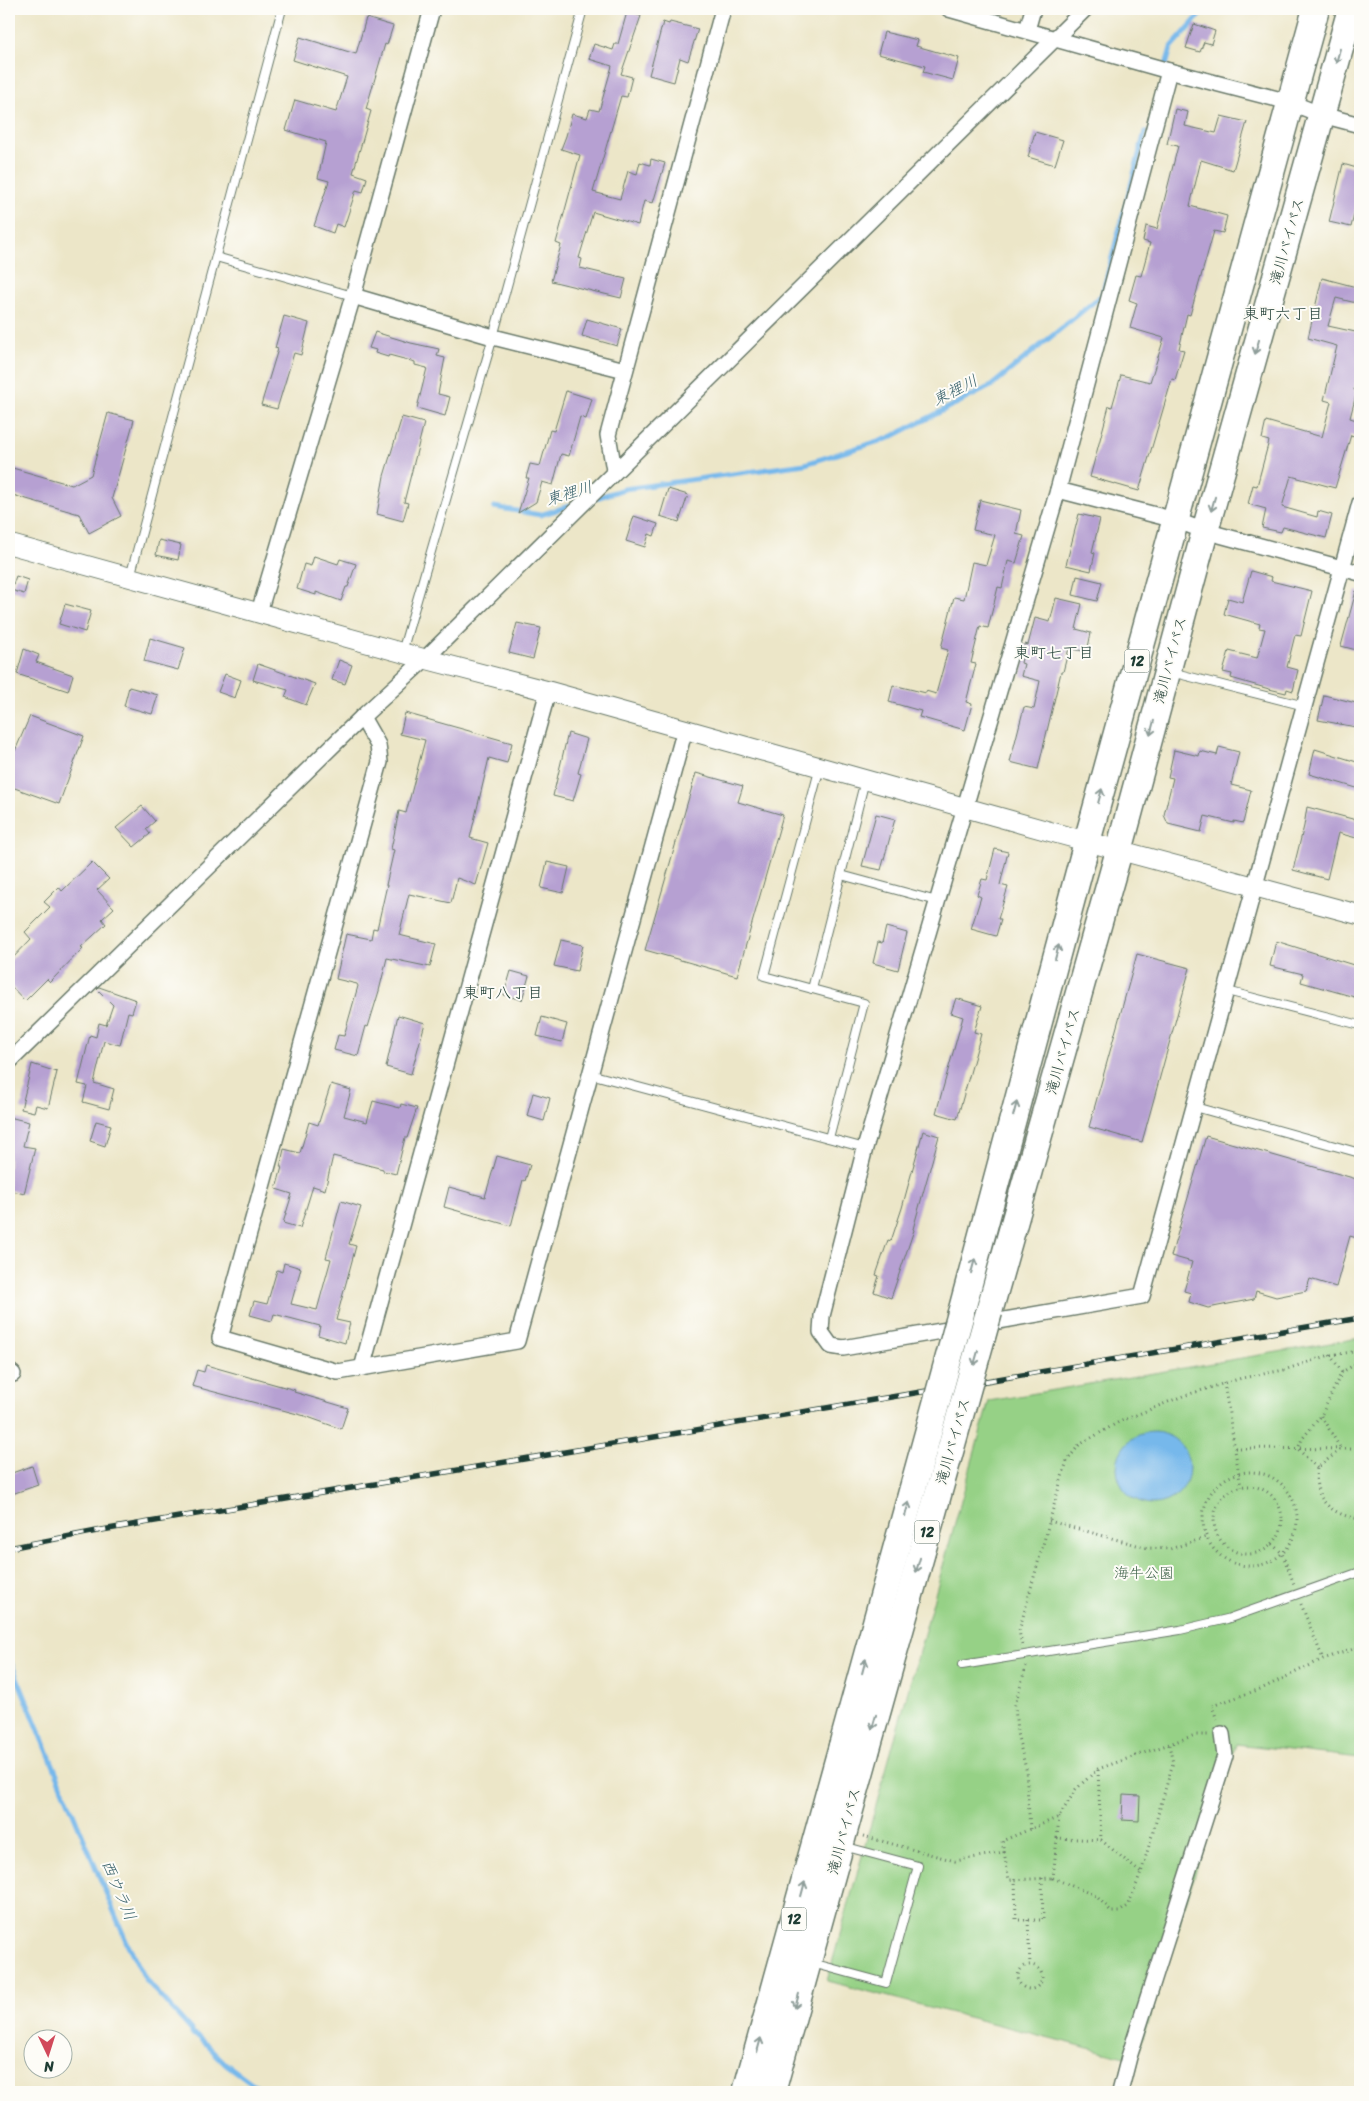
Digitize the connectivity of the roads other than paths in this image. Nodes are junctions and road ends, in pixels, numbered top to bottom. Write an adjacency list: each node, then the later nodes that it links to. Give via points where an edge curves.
1 (282, 9): 16 (lane)
2 (432, 9): 17 (street)
3 (583, 9): 18 (lane)
4 (723, 9): 19 (street)
5 (949, 9): 10 (street)
6 (1033, 9): 10 (street)
7 (1085, 9): 11 (street)
8 (1316, 9): 13 (highway, 滝川バイパス / 12)
9 (1351, 9): 14 (highway, 滝川バイパス / 12, one-way to 14)
10 (1027, 30): 11 (street)
11 (1055, 38): 12 (street); 20 (street)
12 (1169, 71): 13 (street); 21 (street)
13 (1290, 102): 14 (street); 23 (highway, 滝川バイパス / 12)
14 (1322, 115): 15 (street); 24 (highway, 滝川バイパス / 12, one-way to 24)
15 (1360, 125)
16 (216, 257): 17 (lane); 28 (lane)
17 (353, 296): 18 (street); 29 (street)
18 (493, 337): 19 (street); 30 (lane)
19 (625, 370): 20 (street, via 608,435)
20 (614, 470): 31 (street)
21 (1058, 490): 23 (street); 39 (street)
22 (1360, 503): 26 (street)
23 (1175, 520): 24 (street); 40 (highway, 滝川バイパス / 12, one-way to 23)
24 (1205, 531): 26 (street); 32 (highway, 滝川バイパス / 12)
25 (9, 544): 28 (street)
26 (1342, 568): 27 (street); 34 (street)
27 (1360, 573)
28 (130, 577): 29 (street)
29 (259, 612): 30 (street)
30 (402, 652): 31 (street)
31 (425, 659): 33 (street); 35 (street)
32 (1168, 671): 34 (lane); 41 (highway, 滝川バイパス / 12, one-way to 41)
33 (548, 691): 36 (street); 55 (street)
34 (1305, 706): 43 (street)
35 (362, 717): 49 (street); 55 (street, via 378,745 380,762 220,1338 338,1372)
36 (685, 729): 37 (street); 50 (street)
37 (820, 767): 38 (street); 46 (lane, via 764,976)
38 (865, 780): 39 (street); 42 (lane)
39 (964, 808): 40 (street); 44 (street)
40 (1087, 842): 41 (street); 59 (highway, 滝川バイパス / 12, one-way to 40, bridge, via 961,1314)
41 (1120, 851): 43 (street); 59 (highway, 滝川バイパス / 12, one-way to 59, bridge, via 989,1312)
42 (841, 875): 44 (lane); 46 (lane)
43 (1256, 888): 45 (street); 47 (street)
44 (937, 901): 53 (street)
45 (1360, 915)
46 (812, 989): 52 (lane, via 864,1003)
47 (1227, 991): 48 (lane); 51 (street)
48 (1360, 1025)
49 (9, 1062)
50 (590, 1074): 52 (lane); 55 (street, via 517,1340)
51 (1195, 1107): 53 (street, via 1142,1296 843,1348 831,1346 821,1332 822,1316); 54 (lane)
52 (829, 1138): 53 (lane)
53 (865, 1148)
54 (1360, 1153)
55 (362, 1368)
56 (1360, 1572): 57 (lane, via 1227,1619 1190,1628)
57 (962, 1664)
58 (1222, 1734): 64 (street, via 1225,1756)
59 (854, 1749): 60 (highway, 滝川バイパス / 12); 62 (highway, 滝川バイパス / 12, one-way to 59)
60 (849, 1848): 61 (highway, 滝川バイパス / 12); 61 (lane, via 918,1866 886,1983)
61 (808, 1962): 63 (highway, 滝川バイパス / 12, one-way to 63)
62 (746, 2092)
63 (772, 2092)
64 (1120, 2092)

